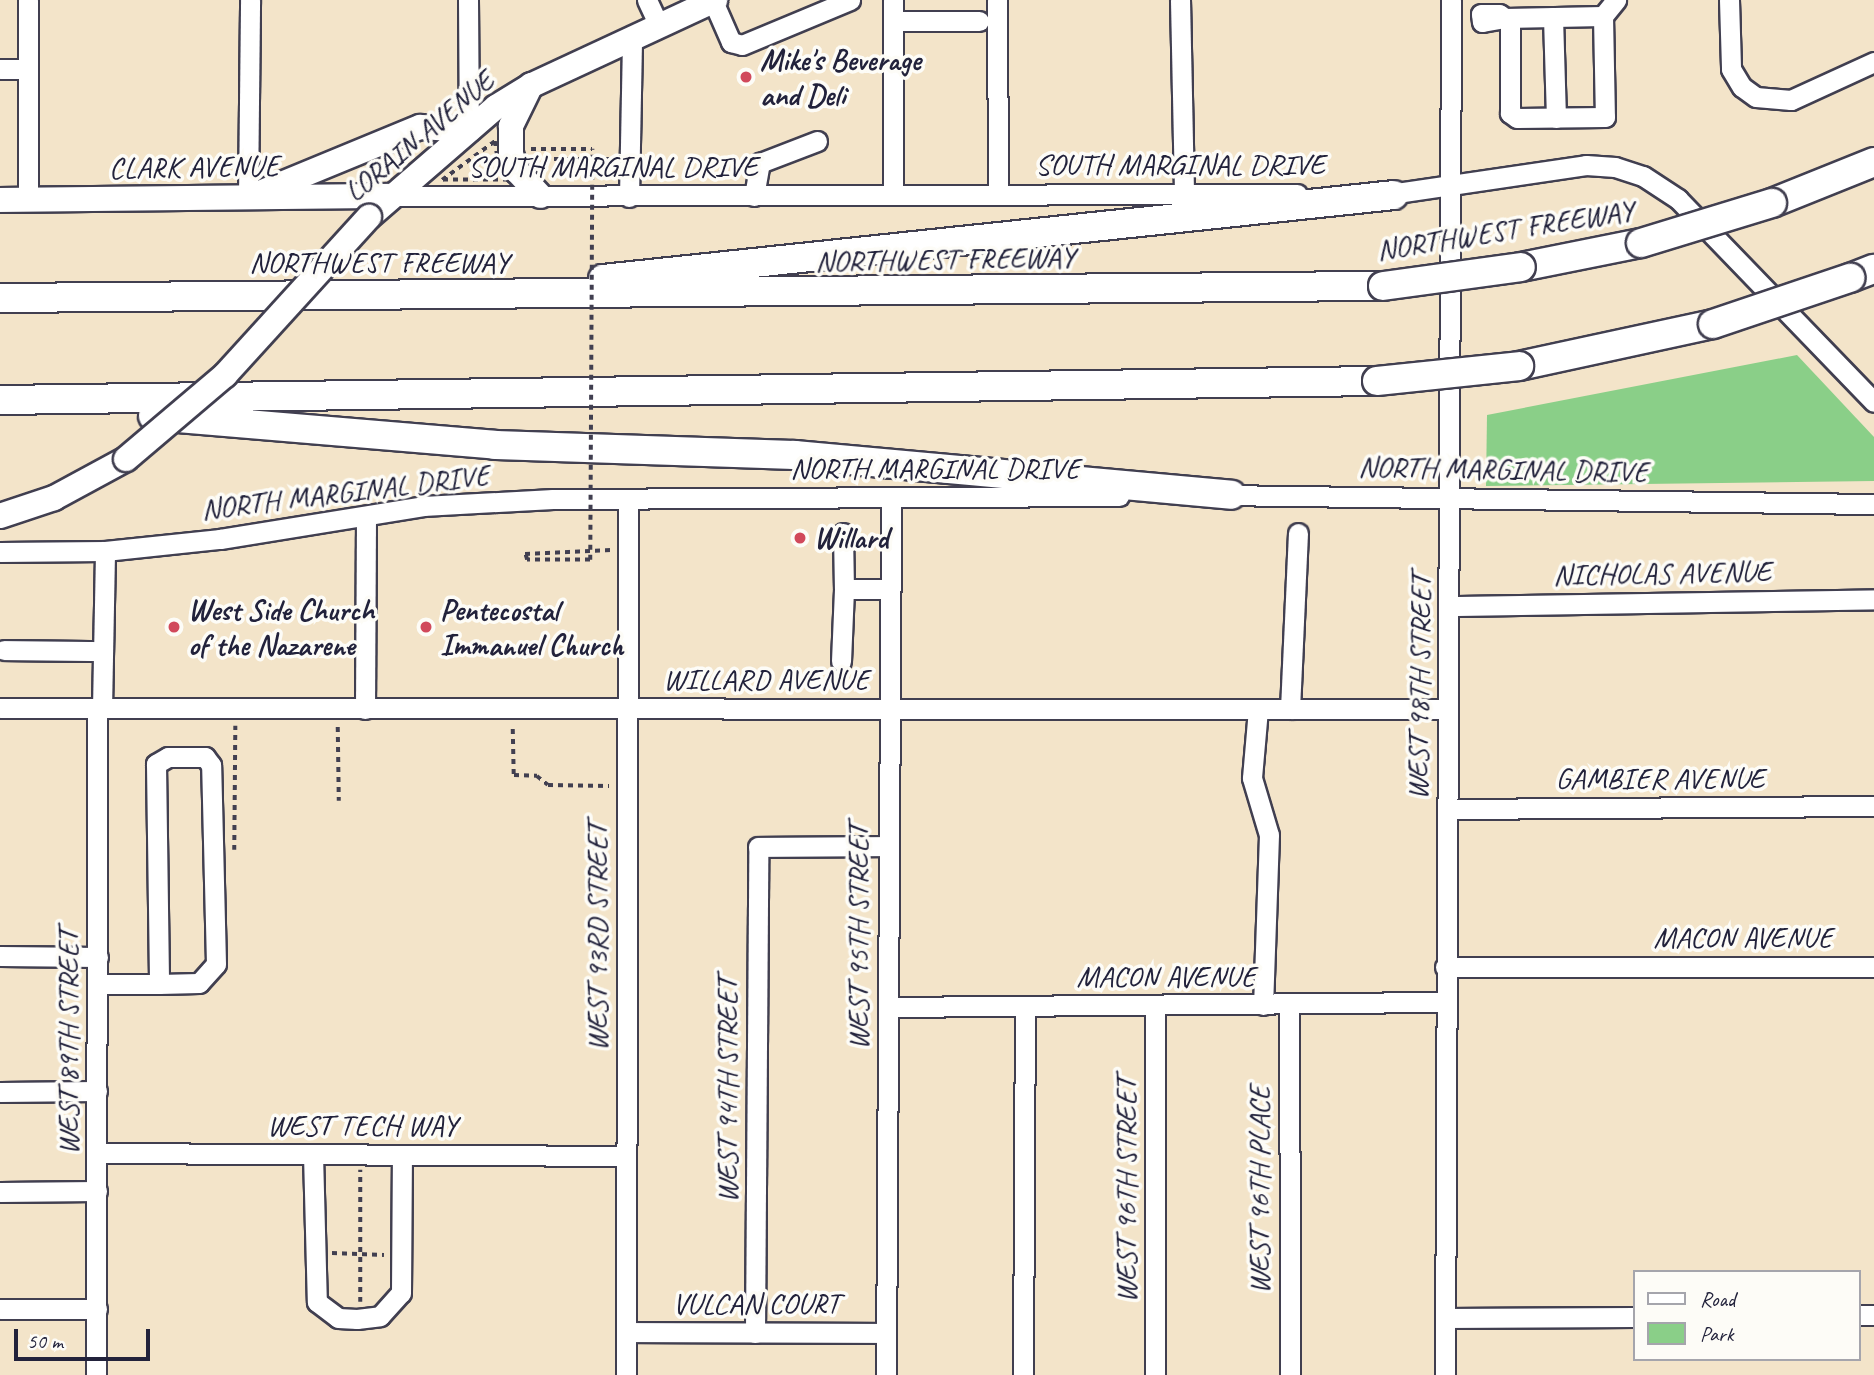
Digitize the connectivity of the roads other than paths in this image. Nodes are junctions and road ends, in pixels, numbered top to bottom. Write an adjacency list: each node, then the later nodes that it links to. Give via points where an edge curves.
1 (28, 0): 22 (street)
2 (250, 0): 37 (street)
3 (468, 0): 25 (street)
4 (647, 0): 18 (street)
5 (850, 0): 11 (street, via 742,45 731,42)
6 (893, 0): 16 (street)
7 (998, 0): 30 (street)
8 (1180, 0): 31 (street)
9 (1616, 0): 13 (street)
10 (1729, 0): 20 (street, via 1729,59 1742,87 1774,102 1797,98)
11 (709, 1): 18 (main road, LORAIN AVENUE)
12 (1451, 9): 15 (street, via 1479,18 1481,14); 28 (street, WEST 98TH STREET)
13 (1603, 16): 14 (street); 24 (street, via 1605,117)
14 (1553, 17): 15 (street); 24 (street)
15 (1508, 18): 24 (street, via 1507,109 1517,118)
16 (893, 20): 17 (street); 29 (street)
17 (979, 21)
18 (658, 24): 19 (main road, LORAIN AVENUE)
19 (632, 36): 23 (main road, LORAIN AVENUE); 36 (street)
20 (1874, 62)
21 (0, 69): 22 (street)
22 (28, 69): 39 (street)
23 (532, 85): 25 (main road, LORAIN AVENUE); 34 (main road, via 511,127 511,154 517,171)
24 (1556, 118)
25 (469, 130): 33 (main road, LORAIN AVENUE); 37 (main road, via 420,127)
26 (817, 141): 35 (street, via 760,163)
27 (1874, 162): 41 (highway, NORTHWEST FREEWAY, bridge, via 1772,203 1641,243 1521,267 1383,286)
28 (1451, 187): 32 (street, SOUTH MARGINAL DRIVE); 44 (street, SOUTH MARGINAL DRIVE, via 1586,165 1615,167 1643,176 1678,199); 48 (street, WEST 98TH STREET)
29 (893, 192): 30 (street, SOUTH MARGINAL DRIVE); 35 (street, SOUTH MARGINAL DRIVE)
30 (998, 192): 31 (street, SOUTH MARGINAL DRIVE)
31 (1184, 193): 32 (street, SOUTH MARGINAL DRIVE)
32 (1394, 195): 41 (highway)
33 (388, 196): 34 (street, SOUTH MARGINAL DRIVE); 37 (main road, CLARK AVENUE); 50 (main road, LORAIN AVENUE, bridge, via 225,375 126,459 54,498)
34 (540, 196): 36 (street, SOUTH MARGINAL DRIVE)
35 (754, 196): 36 (street, SOUTH MARGINAL DRIVE)
36 (629, 197)
37 (248, 198): 39 (main road, CLARK AVENUE)
38 (0, 200): 39 (main road, CLARK AVENUE)
39 (28, 200)
40 (1862, 273): 43 (highway, bridge, via 1713,324 1519,366 1377,381)
41 (450, 295): 42 (highway, NORTHWEST FREEWAY)
42 (0, 298)
43 (0, 402): 45 (highway, via 495,445 794,455)
44 (1874, 402)
45 (1231, 495): 47 (street, NORTH MARGINAL DRIVE); 48 (street, NORTH MARGINAL DRIVE)
46 (628, 499): 47 (street, NORTH MARGINAL DRIVE); 51 (street, NORTH MARGINAL DRIVE, via 423,506); 66 (street, WEST 93RD STREET)
47 (891, 499): 57 (street, WEST 95TH STREET)
48 (1451, 499): 49 (street, NORTH MARGINAL DRIVE); 59 (street, WEST 98TH STREET)
49 (1874, 504)
50 (0, 516)
51 (366, 516): 54 (street, NORTH MARGINAL DRIVE); 65 (street)
52 (843, 533): 56 (street)
53 (1298, 533): 69 (street)
54 (105, 551): 55 (street, NORTH MARGINAL DRIVE); 61 (street, WEST 89TH STREET)
55 (0, 552)
56 (844, 589): 57 (street); 62 (street)
57 (890, 589): 67 (street, WEST 95TH STREET)
58 (1874, 599): 59 (street, NICHOLAS AVENUE)
59 (1451, 606): 70 (street, WEST 98TH STREET)
60 (4, 650): 61 (street)
61 (103, 651): 64 (street, WEST 89TH STREET)
62 (841, 661)
63 (0, 708): 64 (street, WILLARD AVENUE)
64 (100, 709): 65 (street, WILLARD AVENUE); 75 (street, WEST 89TH STREET)
65 (365, 709): 66 (street, WILLARD AVENUE)
66 (627, 709): 67 (street, WILLARD AVENUE); 91 (street, WEST 93RD STREET)
67 (889, 709): 68 (street, WILLARD AVENUE); 73 (street, WEST 95TH STREET)
68 (1258, 709): 69 (street, WILLARD AVENUE); 81 (street, via 1252,778 1269,835)
69 (1290, 709): 70 (street, WILLARD AVENUE)
70 (1448, 709): 72 (street, WEST 98TH STREET)
71 (1874, 806): 72 (street, GAMBIER AVENUE)
72 (1447, 809): 76 (street, WEST 98TH STREET)
73 (888, 846): 85 (street, WEST 95TH STREET); 99 (street, WEST 94TH STREET, via 758,848)
74 (0, 956): 75 (street)
75 (98, 957): 78 (street, WEST 89TH STREET)
76 (1445, 967): 77 (street, MACON AVENUE); 80 (street, WEST 98TH STREET)
77 (1874, 967)
78 (98, 984): 79 (street); 87 (street, WEST 89TH STREET)
79 (159, 984): 79 (street, via 199,983 216,964 211,765 205,757 168,757 156,764)
80 (1445, 1002): 82 (street, MACON AVENUE); 97 (street, WEST 98TH STREET)
81 (1263, 1005): 82 (street, MACON AVENUE); 84 (street, MACON AVENUE)
82 (1289, 1005): 106 (street, WEST 96TH PLACE)
83 (1025, 1006): 84 (street, MACON AVENUE); 85 (street, MACON AVENUE); 104 (street)
84 (1156, 1006): 105 (street, WEST 96TH STREET)
85 (888, 1007): 100 (street, WEST 95TH STREET)
86 (0, 1091): 87 (street)
87 (97, 1091): 88 (street, WEST 89TH STREET)
88 (97, 1153): 89 (street, WEST TECH WAY); 92 (street, WEST 89TH STREET)
89 (313, 1154): 90 (street, WEST TECH WAY); 90 (street, via 317,1302 338,1318 357,1319 380,1316 401,1293)
90 (402, 1155): 91 (street, WEST TECH WAY)
91 (626, 1156): 98 (street, WEST 93RD STREET)
92 (97, 1191): 93 (street); 95 (street, WEST 89TH STREET)
93 (0, 1192)
94 (0, 1309): 95 (street)
95 (97, 1309): 101 (street, WEST 89TH STREET)
96 (1632, 1317): 97 (street)
97 (1445, 1318): 107 (street, WEST 98TH STREET)
98 (626, 1332): 99 (street, VULCAN COURT); 102 (street, WEST 93RD STREET)
99 (755, 1333): 100 (street, VULCAN COURT)
100 (886, 1333): 103 (street, WEST 95TH STREET)
101 (96, 1375)
102 (626, 1375)
103 (886, 1375)
104 (1023, 1375)
105 (1156, 1375)
106 (1290, 1375)
107 (1445, 1375)

